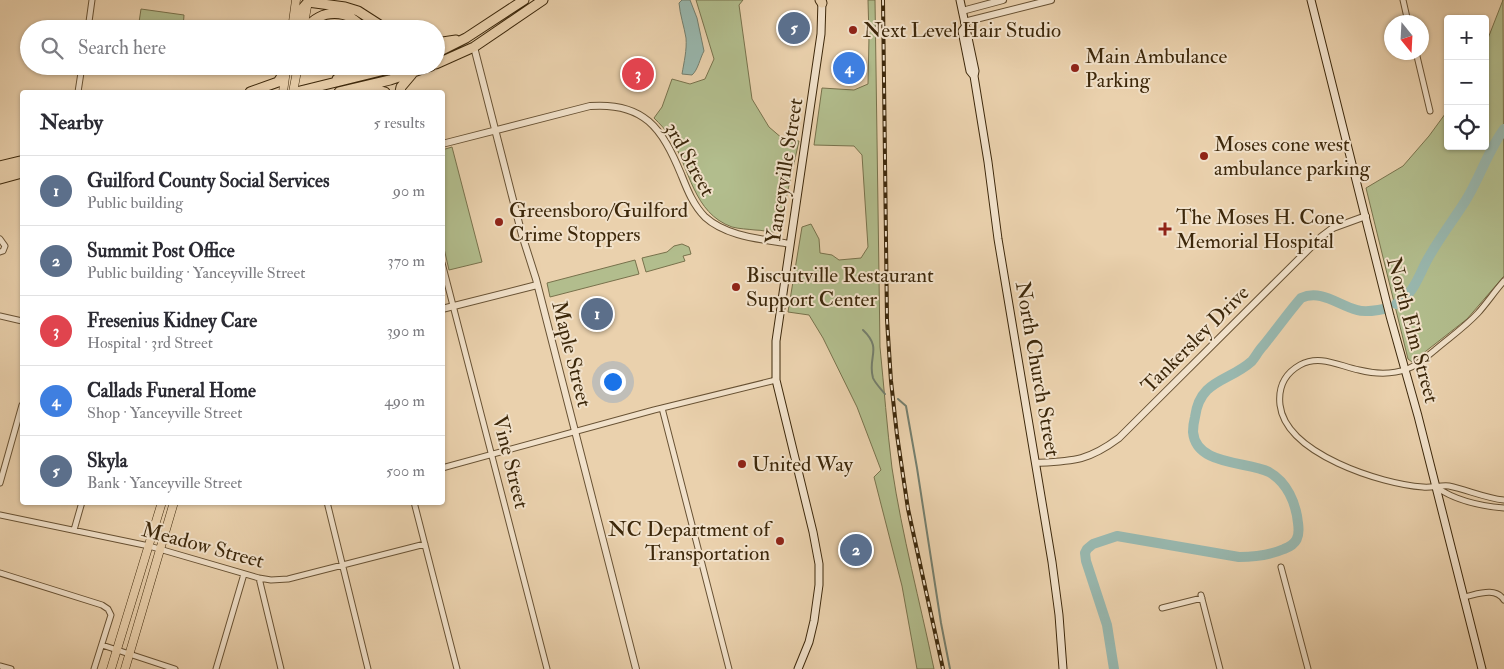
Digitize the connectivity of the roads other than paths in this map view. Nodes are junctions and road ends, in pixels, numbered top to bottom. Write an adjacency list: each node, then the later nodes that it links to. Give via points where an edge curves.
1 (92, 0): 15 (street)
2 (296, 0): 16 (main road)
3 (524, 0): 23 (highway)
4 (543, 0): 26 (highway)
5 (960, 0): 13 (main road, North Church Street)
6 (1003, 0): 13 (street)
7 (1052, 0): 12 (street)
8 (1311, 0): 56 (main road, North Elm Street)
9 (1403, 0): 14 (street)
10 (308, 1): 17 (highway); 18 (main road); 21 (highway, via 345,7)
11 (822, 1): 58 (main road, Yanceyville Street, via 820,42)
12 (1040, 1): 22 (street)
13 (962, 11): 22 (main road, North Church Street)
14 (1406, 15)
15 (89, 20)
16 (295, 20)
17 (298, 20)
18 (306, 20)
19 (316, 20): 20 (highway, via 322,15 336,13)
20 (355, 20)
21 (371, 20)
22 (965, 25): 73 (main road, North Church Street)
23 (486, 26): 24 (highway); 26 (highway, via 475,38)
24 (466, 38): 25 (highway); 27 (highway)
25 (445, 42)
26 (474, 47): 28 (highway); 48 (street, Maple Street)
27 (445, 48)
28 (445, 60)
29 (1418, 60): 47 (street)
30 (81, 75): 40 (street)
31 (282, 75): 41 (highway, via 278,82)
32 (286, 75): 42 (main road)
33 (297, 75): 43 (main road)
34 (344, 75): 38 (highway)
35 (365, 75): 38 (highway)
36 (403, 75): 39 (highway)
37 (411, 75): 46 (highway)
38 (322, 86): 43 (highway)
39 (354, 89): 44 (highway); 45 (highway)
40 (78, 90)
41 (256, 90)
42 (283, 90)
43 (295, 90)
44 (349, 90)
45 (378, 90)
46 (400, 90)
47 (1430, 111)
48 (495, 130): 49 (street, 3rd Street); 58 (street, 3rd Street, via 590,106 614,105 630,110 650,122 660,133 686,188 704,216 726,230); 62 (street, Maple Street)
49 (445, 143)
50 (20, 162): 52 (highway)
51 (20, 163): 53 (highway)
52 (0, 166)
53 (0, 172)
54 (20, 174): 55 (highway)
55 (0, 179)
56 (1366, 216): 67 (main road, North Elm Street); 73 (street, Tankersley Drive, via 1333,228 1322,237 1108,446 1079,459)
57 (0, 239): 59 (street, via 6,246)
58 (790, 244): 68 (main road, Yanceyville Street, via 776,341)
59 (0, 252)
60 (445, 274): 63 (street, Vine Street)
61 (1504, 281): 67 (street, via 1470,321 1417,365)
62 (538, 285): 63 (street); 71 (street, Maple Street)
63 (454, 306): 64 (street); 72 (street, Vine Street)
64 (445, 308)
65 (0, 316): 66 (street)
66 (20, 321)
67 (1405, 370): 76 (main road, North Elm Street); 76 (street, via 1377,374 1324,360 1312,360 1290,372 1282,382 1278,395 1280,412 1290,430 1341,466 1390,482)
68 (776, 380): 69 (street); 113 (main road, Yanceyville Street, via 819,564 814,621)
69 (662, 408): 71 (street); 112 (street)
70 (20, 412): 75 (street)
71 (575, 433): 72 (street); 111 (street, Maple Street)
72 (492, 455): 74 (street); 110 (street, Vine Street)
73 (1036, 462): 114 (main road, North Church Street, via 1060,615)
74 (445, 467)
75 (0, 483)
76 (1436, 487): 77 (street, via 1445,486); 83 (street, via 1459,499); 94 (main road, North Elm Street)
77 (1504, 500)
78 (81, 505): 85 (street)
79 (161, 505): 87 (main road)
80 (173, 505): 88 (main road)
81 (328, 505): 89 (street)
82 (415, 505): 86 (street)
83 (1504, 508)
84 (0, 515): 85 (street, Meadow Street)
85 (74, 530): 87 (street, Meadow Street)
86 (425, 544): 89 (street, Meadow Street); 109 (street)
87 (149, 546): 88 (street, Meadow Street); 98 (main road)
88 (160, 549): 92 (street, Meadow Street); 99 (main road)
89 (342, 565): 93 (street, Meadow Street, via 288,579); 108 (street)
90 (1281, 567): 116 (street)
91 (0, 573): 97 (street, via 106,607 111,616)
92 (244, 574): 93 (street, Meadow Street); 106 (street)
93 (259, 578): 107 (street)
94 (1463, 597): 95 (street, via 1490,592); 117 (main road, North Elm Street)
95 (1504, 600)
96 (1162, 608): 115 (street, via 1202,597)
97 (102, 645): 98 (street); 102 (street)
98 (116, 650): 99 (street); 103 (main road)
99 (129, 654): 104 (main road); 105 (street)
100 (0, 666): 101 (street)
101 (11, 669)
102 (94, 669)
103 (111, 669)
104 (125, 669)
105 (175, 669)
106 (216, 669)
107 (281, 669)
108 (368, 669)
109 (457, 669)
110 (547, 669)
111 (636, 669)
112 (729, 669)
113 (798, 669)
114 (1063, 669)
115 (1220, 669)
116 (1308, 669)
117 (1482, 669)

